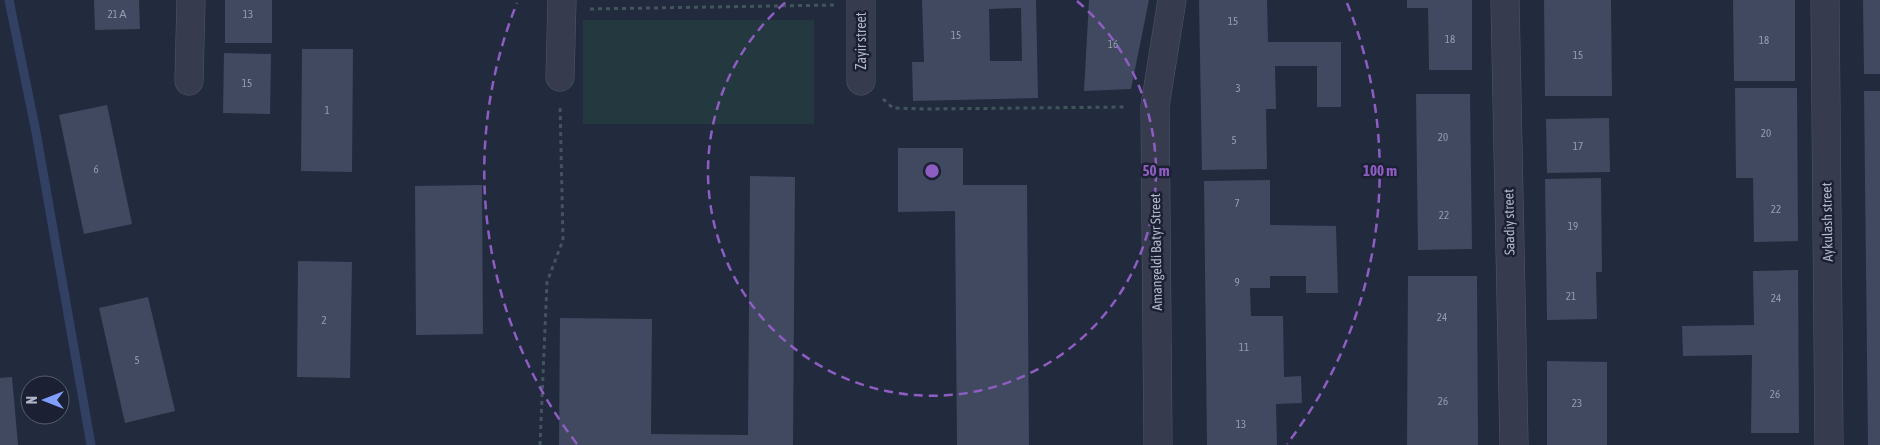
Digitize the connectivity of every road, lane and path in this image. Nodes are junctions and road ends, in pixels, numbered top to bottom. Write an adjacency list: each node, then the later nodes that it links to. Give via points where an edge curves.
1 (191, 0): 8 (street)
2 (1172, 0): 10 (street, Amangeldi Batyr Street)
3 (1505, 0): 13 (street, Saadiy street)
4 (1825, 0): 14 (street, Aykulash street)
5 (861, 2): 6 (path); 9 (street, Zayir street)
6 (562, 4): 7 (street)
7 (560, 77): 11 (path, via 563,240 547,282)
8 (189, 81)
9 (862, 81): 10 (path, via 893,108)
10 (1155, 106): 12 (street, Amangeldi Batyr Street)
11 (540, 445)
12 (1158, 445)
13 (1514, 445)
14 (1829, 445)

